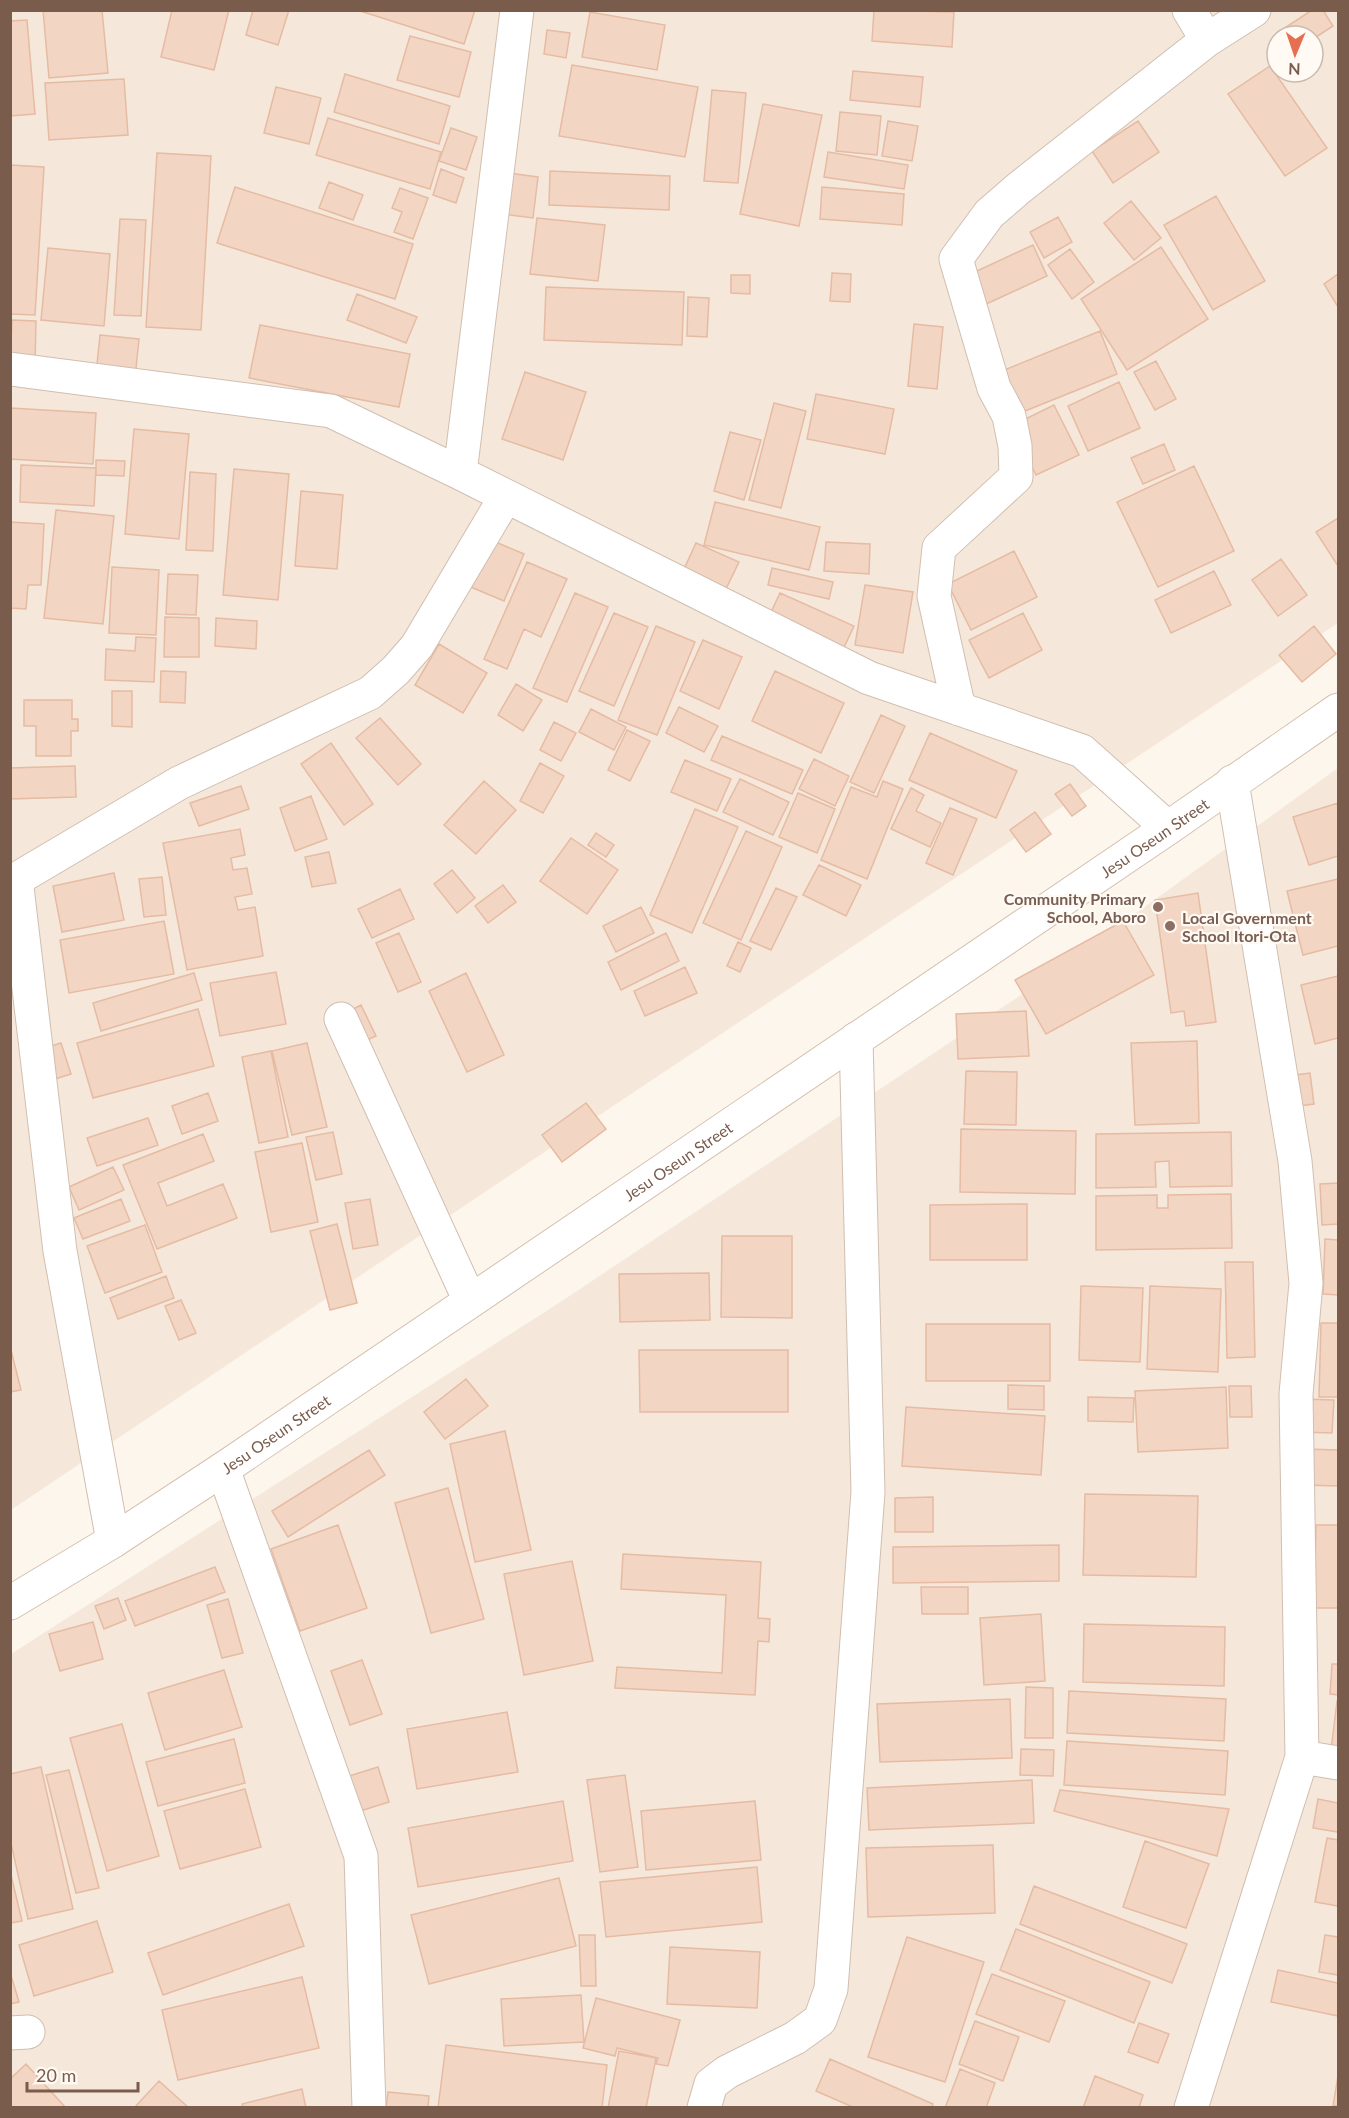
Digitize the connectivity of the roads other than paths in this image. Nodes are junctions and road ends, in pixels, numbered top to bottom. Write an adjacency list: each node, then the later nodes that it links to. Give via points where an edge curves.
1 (517, 10): 6 (street)
2 (1189, 10): 4 (street)
3 (1254, 10): 4 (street)
4 (1207, 40): 8 (street, via 989,214 956,259 994,388 1009,416 1016,477 939,548 934,596)
5 (10, 369): 6 (street, via 331,411)
6 (460, 473): 7 (street)
7 (507, 496): 8 (street, via 869,678); 12 (street, via 417,646 370,693 179,783)
8 (959, 709): 11 (street, via 1082,751)
9 (1338, 710): 10 (street, Jesu Oseun Street)
10 (1232, 782): 11 (street, Jesu Oseun Street); 19 (street, via 1295,1161 1306,1283 1296,1394)
11 (1168, 828): 14 (street, Jesu Oseun Street)
12 (13, 881): 17 (street, via 60,1251)
13 (341, 1019): 15 (street)
14 (856, 1039): 15 (street, Jesu Oseun Street); 22 (street, via 868,1492 831,1989 820,2020 711,2084)
15 (470, 1301): 16 (street, Jesu Oseun Street)
16 (223, 1469): 17 (street, Jesu Oseun Street); 21 (street, via 361,1856)
17 (113, 1541): 18 (street, Jesu Oseun Street)
18 (10, 1603)
19 (1302, 1757): 20 (street); 23 (street)
20 (1338, 1763)
21 (369, 2108)
22 (704, 2108)
23 (1191, 2108)

